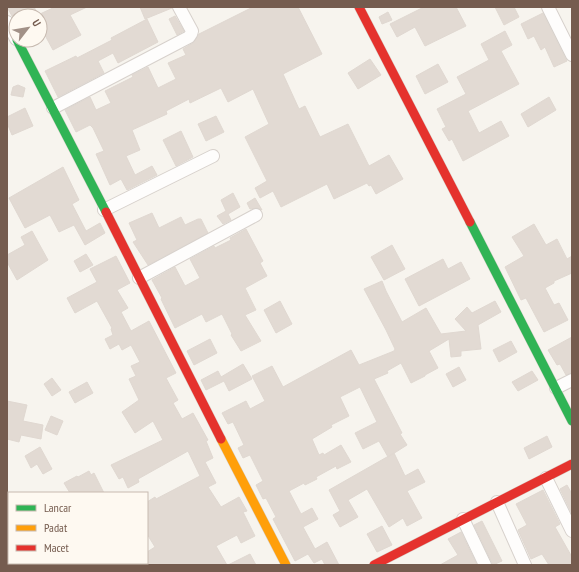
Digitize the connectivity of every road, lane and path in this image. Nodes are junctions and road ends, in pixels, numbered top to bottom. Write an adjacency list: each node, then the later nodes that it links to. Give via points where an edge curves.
1 (180, 7): 6 (street, via 192,31 189,37)
2 (359, 7): 12 (street)
3 (548, 7): 5 (street)
4 (21, 48): 6 (street)
5 (572, 55)
6 (53, 108): 8 (street)
7 (213, 156): 8 (street)
8 (104, 210): 10 (street)
9 (256, 215): 10 (street)
10 (139, 278): 20 (street)
11 (572, 380): 12 (street)
12 (556, 388): 13 (street)
13 (572, 421)
14 (572, 464): 15 (street)
15 (546, 478): 16 (street); 18 (street)
16 (497, 502): 17 (street); 23 (street)
17 (463, 519): 19 (street); 22 (street)
18 (572, 531)
19 (396, 560): 21 (street)
20 (286, 565)
21 (374, 565)
22 (485, 565)
23 (525, 565)

